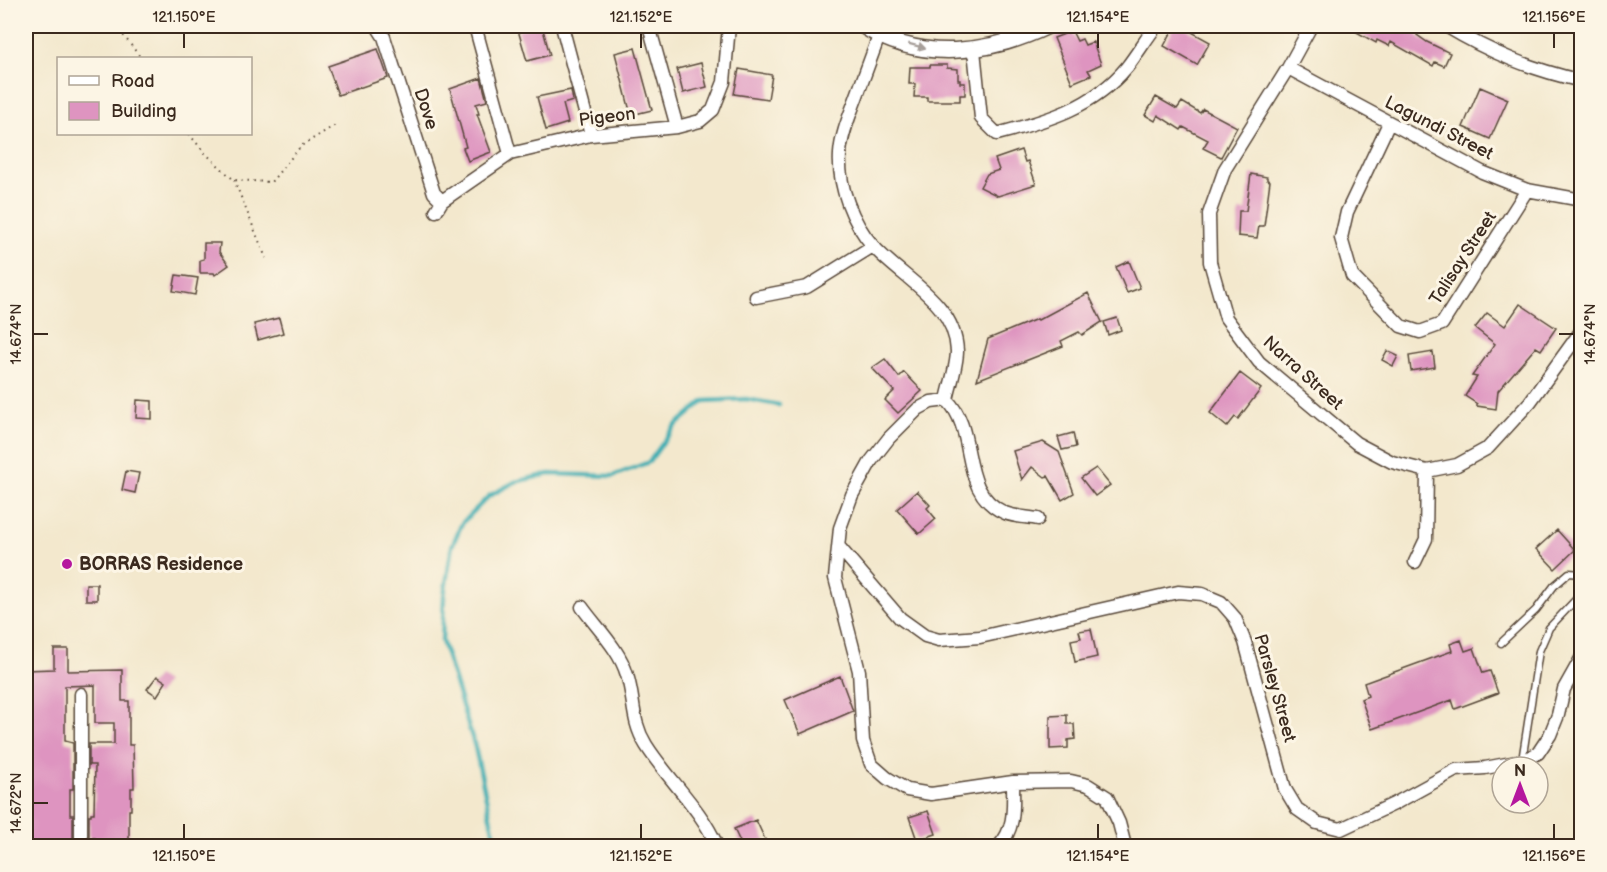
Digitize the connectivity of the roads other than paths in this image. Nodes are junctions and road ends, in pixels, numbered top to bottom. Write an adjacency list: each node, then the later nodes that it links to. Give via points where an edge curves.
1 (377, 26): 21 (street, Dove)
2 (475, 26): 18 (street)
3 (562, 26): 17 (street)
4 (649, 26): 16 (street)
5 (729, 26): 16 (street, Pigeon, via 724,82 713,110 700,121)
6 (863, 26): 11 (street)
7 (1048, 26): 12 (street, via 1021,39)
8 (1156, 26): 12 (street, via 1126,68 1092,98 1053,119 997,134 981,118)
9 (1311, 26): 13 (street, Narra Street)
10 (1446, 26): 14 (street, via 1516,63)
11 (879, 36): 12 (street, one-way to 12, via 932,50); 22 (street, via 840,152 841,176 850,211)
12 (974, 50)
13 (1288, 68): 15 (street, Lagundi Street); 26 (street, Narra Street, via 1225,169 1209,214 1210,262 1226,318 1259,362 1356,444 1392,462)
14 (1581, 81)
15 (1389, 123): 19 (street, Lagundi Street, via 1482,172); 19 (street, Talisay Street, via 1347,212 1341,238 1352,276 1401,326 1420,332 1442,324)
16 (677, 127): 17 (street, Pigeon)
17 (591, 135): 18 (street, Pigeon)
18 (510, 154): 21 (street, Pigeon)
19 (1527, 190): 20 (street, Lagundi Street)
20 (1581, 200)
21 (439, 206)
22 (873, 246): 23 (street, via 807,286); 25 (street, via 928,294 947,318 957,352)
23 (756, 297)
24 (1581, 330): 26 (street, Narra Street, via 1530,402 1488,448 1457,465)
25 (947, 400): 27 (street, via 960,416 971,466 990,505 1008,514); 28 (street, via 918,409 871,461 852,495 840,528)
26 (1427, 471): 29 (street, via 1426,539)
27 (1038, 519)
28 (839, 547): 38 (street, Parsley Street, via 900,618 925,636 939,640 980,637 1178,592 1202,594 1221,602 1235,618 1245,642 1285,789 1297,809 1317,822 1341,829 1456,770); 39 (street, via 835,578 859,671 863,741 871,764 907,790 931,794)
29 (1415, 562)
30 (1581, 574): 33 (lane, via 1569,573)
31 (1581, 593): 36 (lane, via 1549,628 1539,651)
32 (582, 607): 41 (street, via 619,657 627,675 634,718 646,745 697,812)
33 (1501, 643)
34 (1581, 657): 37 (street, Parsley Street, via 1564,689 1550,735)
35 (81, 694): 40 (street)
36 (1523, 755)
37 (1534, 755)
38 (1490, 767)
39 (1013, 782): 42 (street, via 1013,819); 43 (street, via 1071,781 1088,785 1107,797)
40 (81, 846)
41 (717, 846)
42 (999, 846)
43 (1125, 846)

